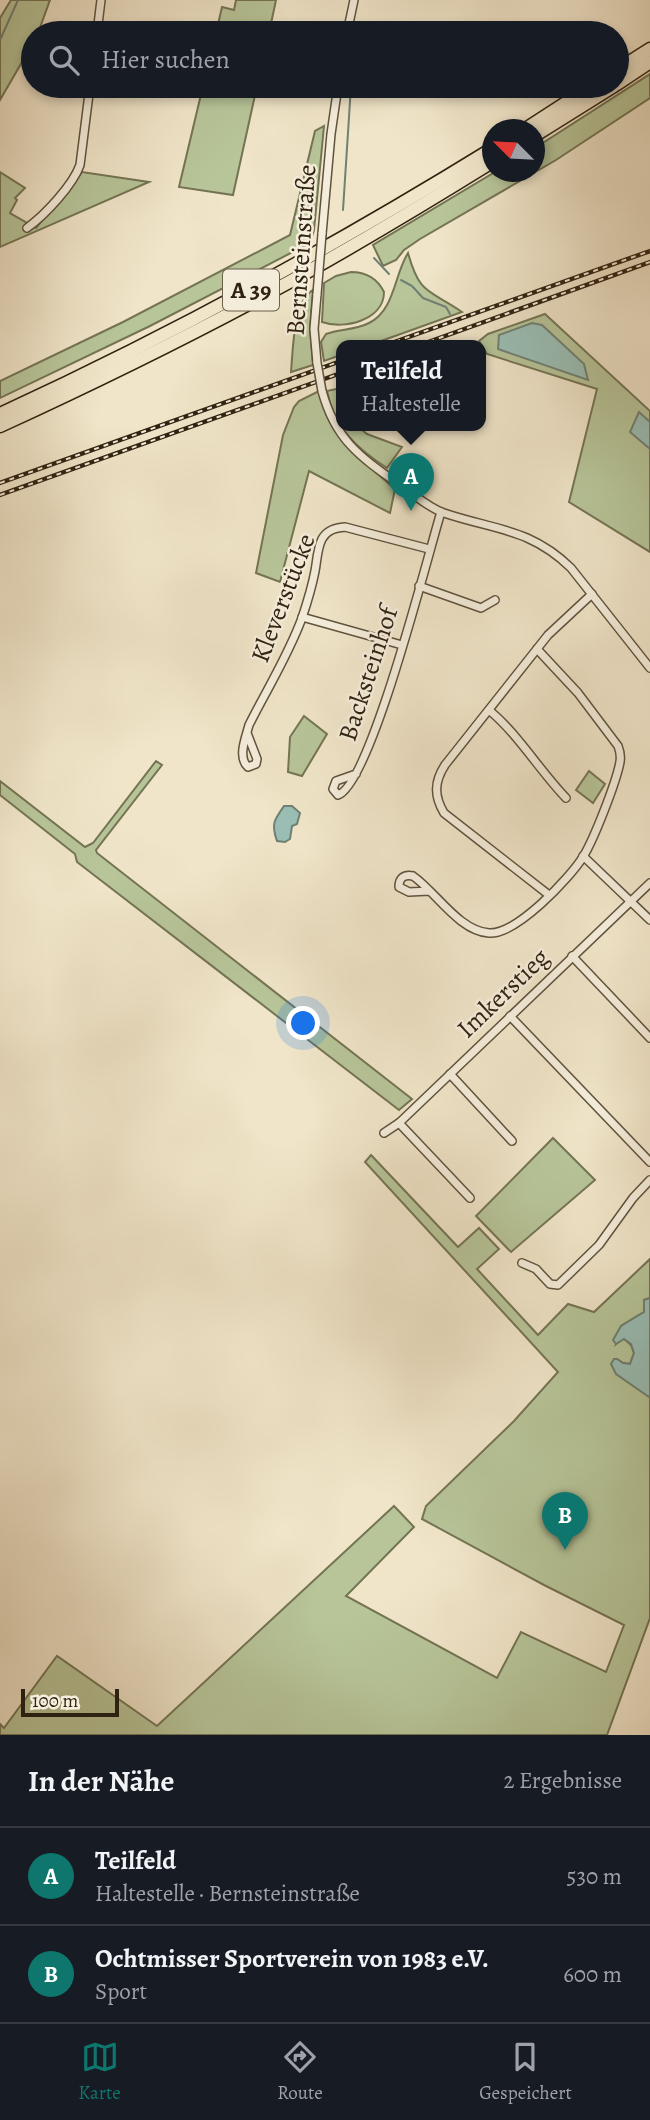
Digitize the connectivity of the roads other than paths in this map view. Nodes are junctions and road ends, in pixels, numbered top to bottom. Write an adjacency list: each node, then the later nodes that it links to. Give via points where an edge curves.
1 (101, 0): 3 (street)
2 (354, 0): 4 (street)
3 (98, 21)
4 (350, 21)
5 (650, 49): 6 (highway)
6 (629, 62)
7 (650, 62): 8 (highway)
8 (629, 76)
9 (88, 98): 17 (street, via 76,175)
10 (336, 98): 20 (street, Bernsteinstraße, bridge, via 314,329 322,391)
11 (573, 98): 13 (highway)
12 (594, 98): 14 (highway)
13 (541, 119)
14 (545, 129)
15 (482, 155): 18 (highway, A 39, via 244,294)
16 (482, 168): 19 (highway, A 39, via 280,287)
17 (27, 228)
18 (0, 414)
19 (0, 426)
20 (336, 428)
21 (339, 431): 22 (street, Bernsteinstraße, bridge, via 350,446)
22 (441, 512): 23 (street, Backsteinhof); 25 (street, Bernsteinstraße, via 513,532 549,549)
23 (429, 549): 24 (street, Backsteinhof); 27 (street, Kleverstücke, via 335,528 322,540)
24 (419, 586): 26 (street, Backsteinhof, via 481,608); 28 (street, Backsteinhof)
25 (592, 594): 29 (street); 30 (street, Bernsteinstraße)
26 (495, 600)
27 (302, 617): 28 (street); 32 (street, Kleverstücke)
28 (402, 645): 33 (street, Backsteinhof, via 375,732)
29 (537, 649): 31 (street); 35 (street, via 614,737 621,754)
30 (650, 668)
31 (489, 710): 34 (street); 38 (street, via 439,774 436,796 444,813)
32 (247, 733)
33 (355, 774)
34 (566, 798)
35 (583, 856): 38 (street); 39 (street)
36 (650, 883): 39 (street, Imkerstieg)
37 (429, 891): 38 (street, via 467,926 489,933 512,927)
38 (549, 895)
39 (631, 900): 40 (street); 41 (street, Imkerstieg)
40 (650, 920)
41 (572, 956): 42 (street, Imkerstieg); 43 (street)
42 (510, 1016): 44 (street, Imkerstieg); 48 (street)
43 (650, 1038)
44 (450, 1074): 45 (street, Imkerstieg); 47 (street)
45 (399, 1124): 46 (street, Imkerstieg); 50 (street)
46 (384, 1133)
47 (512, 1141)
48 (650, 1162)
49 (650, 1180): 51 (street, via 599,1245 558,1285)
50 (470, 1198)
51 (522, 1263)

